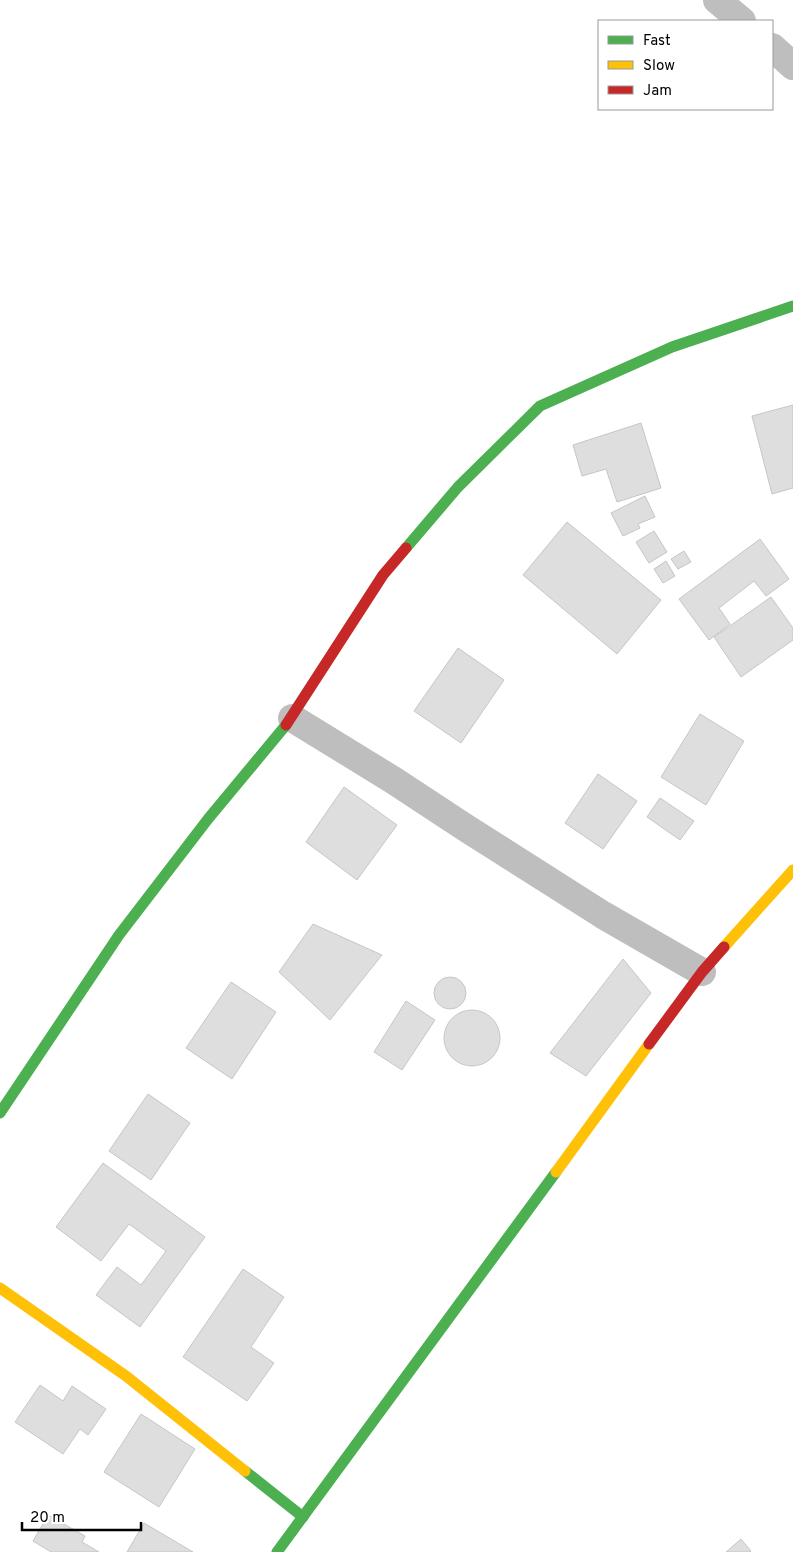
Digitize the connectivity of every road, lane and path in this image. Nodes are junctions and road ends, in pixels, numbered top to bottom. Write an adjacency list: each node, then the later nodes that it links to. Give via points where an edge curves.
1 (717, 0): 2 (street)
2 (741, 20)
3 (773, 48): 4 (street)
4 (793, 66)
5 (793, 306): 6 (street, via 672,347 540,406 458,487 384,575)
6 (292, 718): 8 (street, via 603,914); 9 (street, via 208,819 119,935)
7 (793, 870): 8 (street)
8 (702, 972): 11 (street)
9 (0, 1113)
10 (0, 1288): 11 (street, via 126,1376)
11 (303, 1517): 12 (street)
12 (277, 1552)

